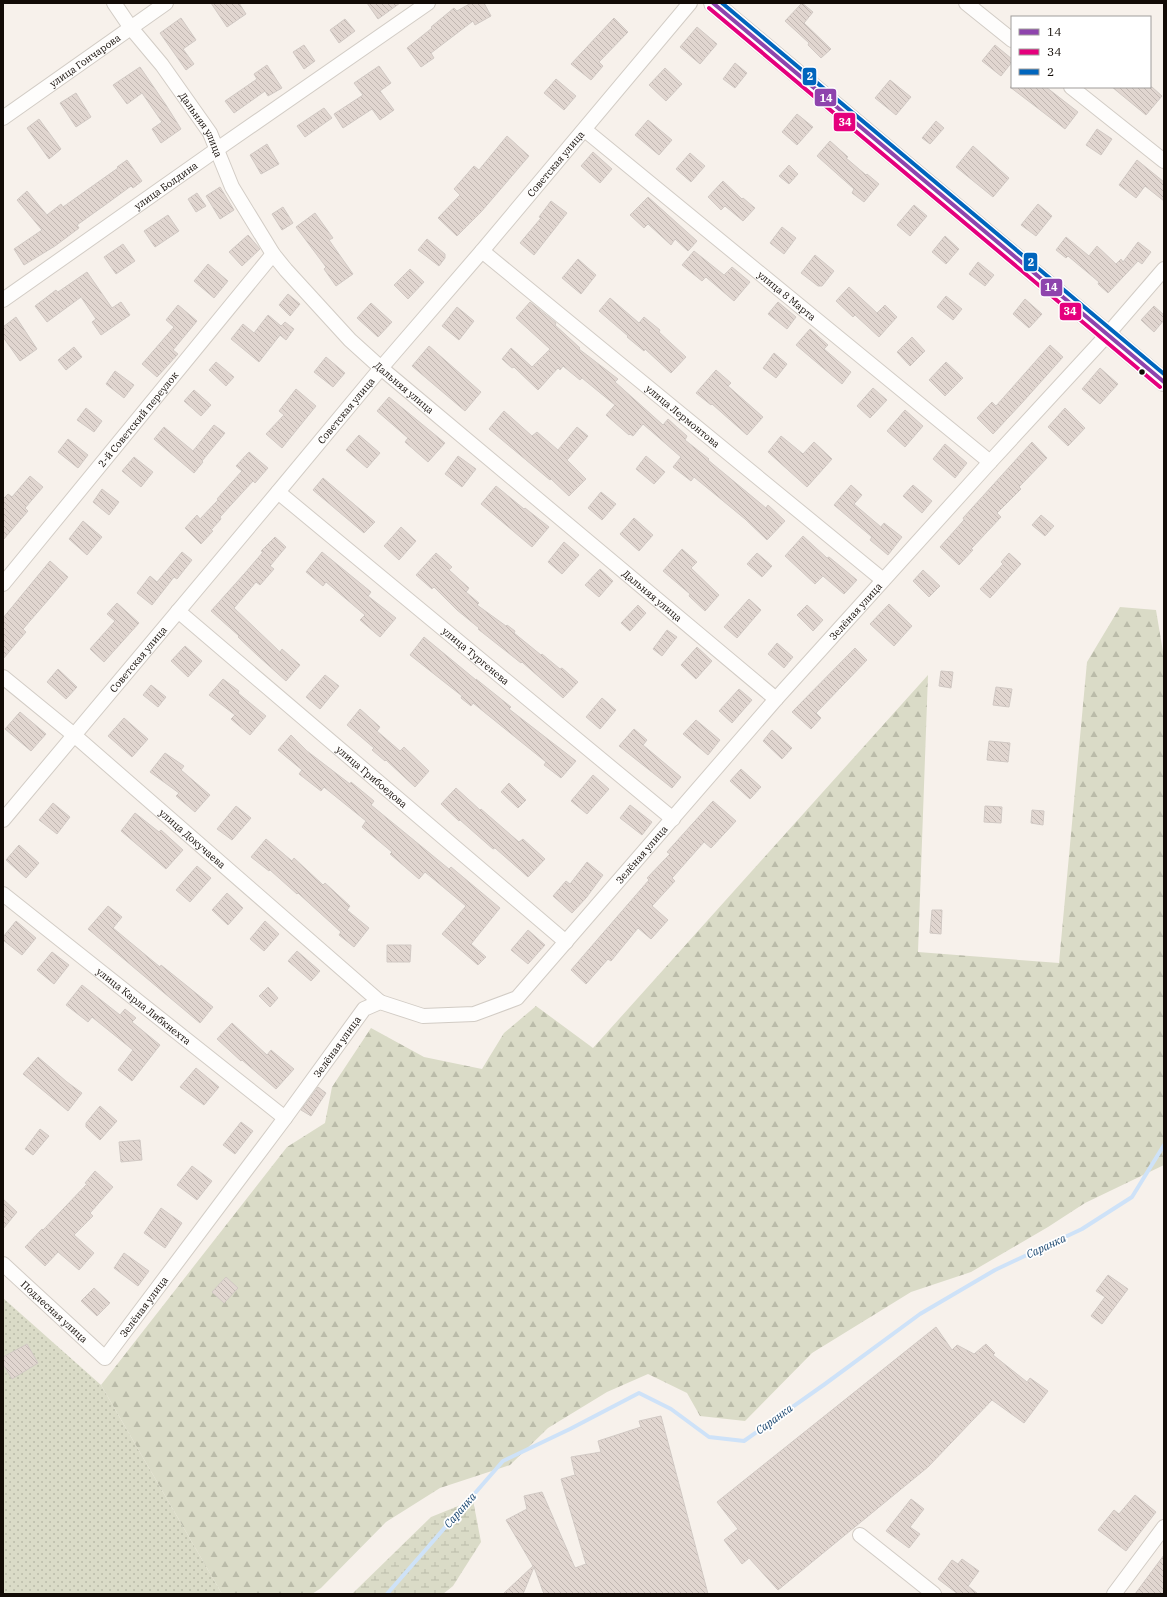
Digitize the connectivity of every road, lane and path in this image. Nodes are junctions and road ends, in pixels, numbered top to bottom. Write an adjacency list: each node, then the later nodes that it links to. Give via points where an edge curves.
1 (114, 3): 7 (street, Дальняя улица)
2 (166, 3): 7 (street, улица Гончарова)
3 (428, 3): 12 (street, улица Болдина)
4 (690, 3): 11 (street, Советская улица)
5 (713, 3): 18 (main road)
6 (966, 3): 8 (street)
7 (131, 28): 10 (street, улица Гончарова); 12 (street, Дальняя улица, via 162,65 210,133)
8 (1011, 39)
9 (1072, 88): 13 (street)
10 (3, 118)
11 (584, 130): 14 (street, Советская улица); 21 (street, улица 8 Марта)
12 (216, 150): 15 (street, Дальняя улица, via 232,187); 17 (street, улица Болдина)
13 (1164, 161)
14 (482, 251): 19 (street, Советская улица); 23 (street, улица Лермонтова)
15 (273, 254): 19 (street, Дальняя улица, via 350,340); 24 (street, 2-й Советский переулок)
16 (1164, 269): 18 (street, Зелёная улица)
17 (3, 300)
18 (1107, 335): 20 (main road); 21 (street, Зелёная улица)
19 (381, 368): 22 (street, Советская улица); 27 (street, Дальняя улица)
20 (1164, 382)
21 (990, 462): 23 (street, Зелёная улица)
22 (278, 492): 25 (street, Советская улица); 29 (street, улица Тургенева)
23 (883, 580): 27 (street, Зелёная улица)
24 (3, 584)
25 (178, 611): 28 (street, Советская улица); 32 (street, улица Грибоедова)
26 (3, 677): 28 (street, улица Докучаева)
27 (776, 699): 29 (street, Зелёная улица)
28 (74, 735): 30 (street, Советская улица); 33 (street, улица Докучаева)
29 (673, 818): 32 (street, Зелёная улица)
30 (3, 820)
31 (3, 894): 34 (street, улица Карла Либкнехта)
32 (566, 942): 33 (street, Зелёная улица, via 517,998 474,1014 423,1016)
33 (380, 1002): 34 (street, Зелёная улица, via 364,1009)
34 (285, 1118): 36 (street, Зелёная улица)
35 (3, 1264): 36 (street, Подлесная улица)
36 (105, 1358)
37 (1164, 1527): 40 (street)
38 (860, 1535): 39 (street)
39 (934, 1594)
40 (1114, 1594)

